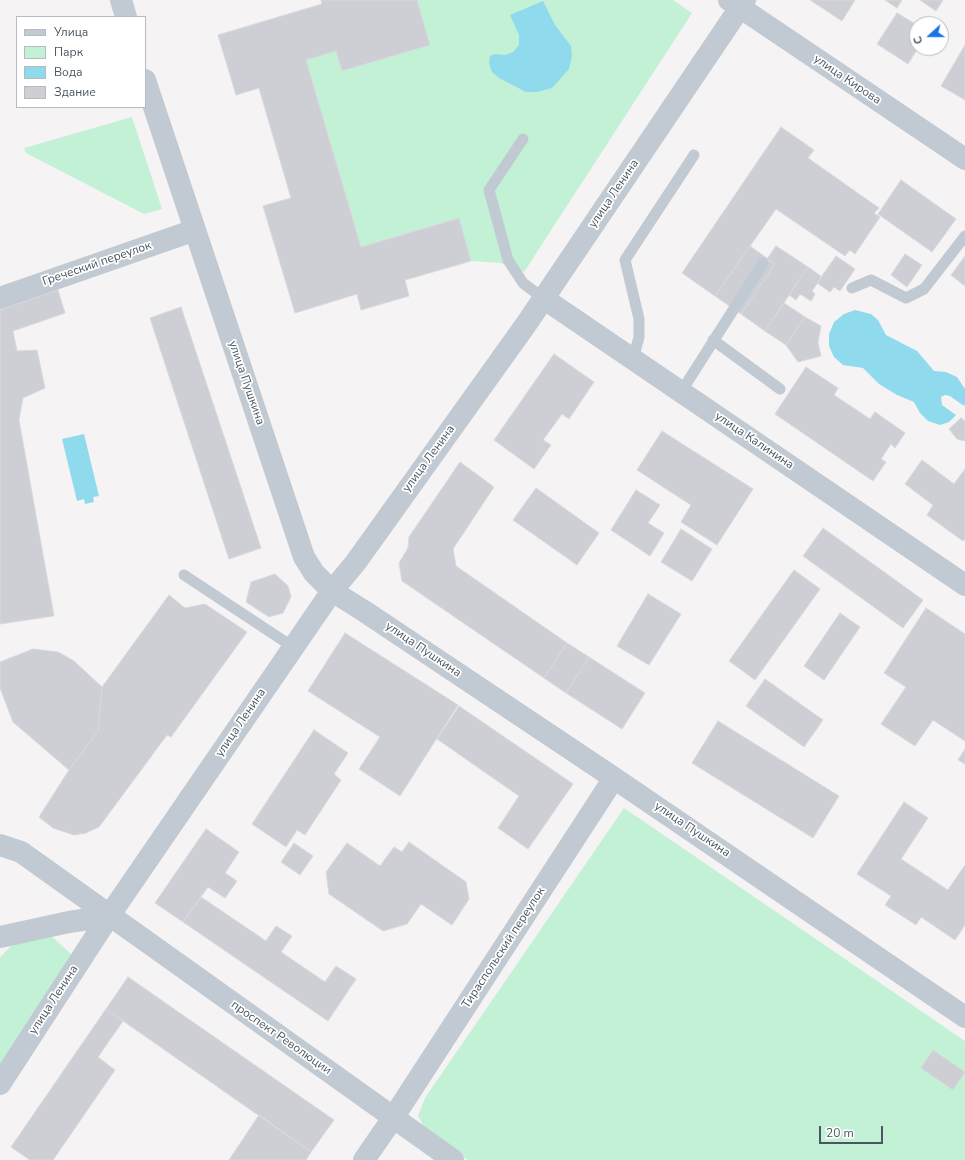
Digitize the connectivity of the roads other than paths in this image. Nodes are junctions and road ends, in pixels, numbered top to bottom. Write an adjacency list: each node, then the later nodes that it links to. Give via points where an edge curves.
1 (121, 0): 3 (street)
2 (738, 2): 7 (street, улица Кирова); 13 (street, улица Ленина)
3 (126, 16)
4 (146, 83): 8 (street, улица Пушкина)
5 (522, 139): 13 (lane, via 490,190 508,260 523,283)
6 (694, 155): 15 (lane, via 625,260 639,319 639,337)
7 (965, 159)
8 (195, 230): 12 (street, Греческий переулок); 20 (street, улица Пушкина, via 304,557 314,573)
9 (965, 236): 11 (lane, via 924,289 906,298 871,280)
10 (763, 263): 14 (lane)
11 (852, 288)
12 (0, 298)
13 (543, 298): 15 (street, улица Калинина); 20 (street, улица Ленина, via 356,562)
14 (714, 340): 16 (lane); 17 (lane)
15 (633, 359): 17 (street, улица Калинина)
16 (780, 389)
17 (681, 392): 19 (street, улица Калинина)
18 (184, 575): 21 (lane)
19 (965, 585)
20 (332, 590): 21 (street, улица Ленина); 22 (street, улица Пушкина)
21 (293, 647): 24 (street, улица Ленина)
22 (614, 778): 26 (street, улица Пушкина); 28 (street, Тираспольский переулок)
23 (0, 845): 24 (street, проспект Революции, via 21,852)
24 (109, 916): 25 (street); 27 (street, улица Ленина); 28 (street, проспект Революции)
25 (0, 937)
26 (965, 1017)
27 (0, 1084)
28 (393, 1118): 29 (street, Тираспольский переулок); 30 (street, проспект Революции)
29 (364, 1160)
30 (452, 1160)

